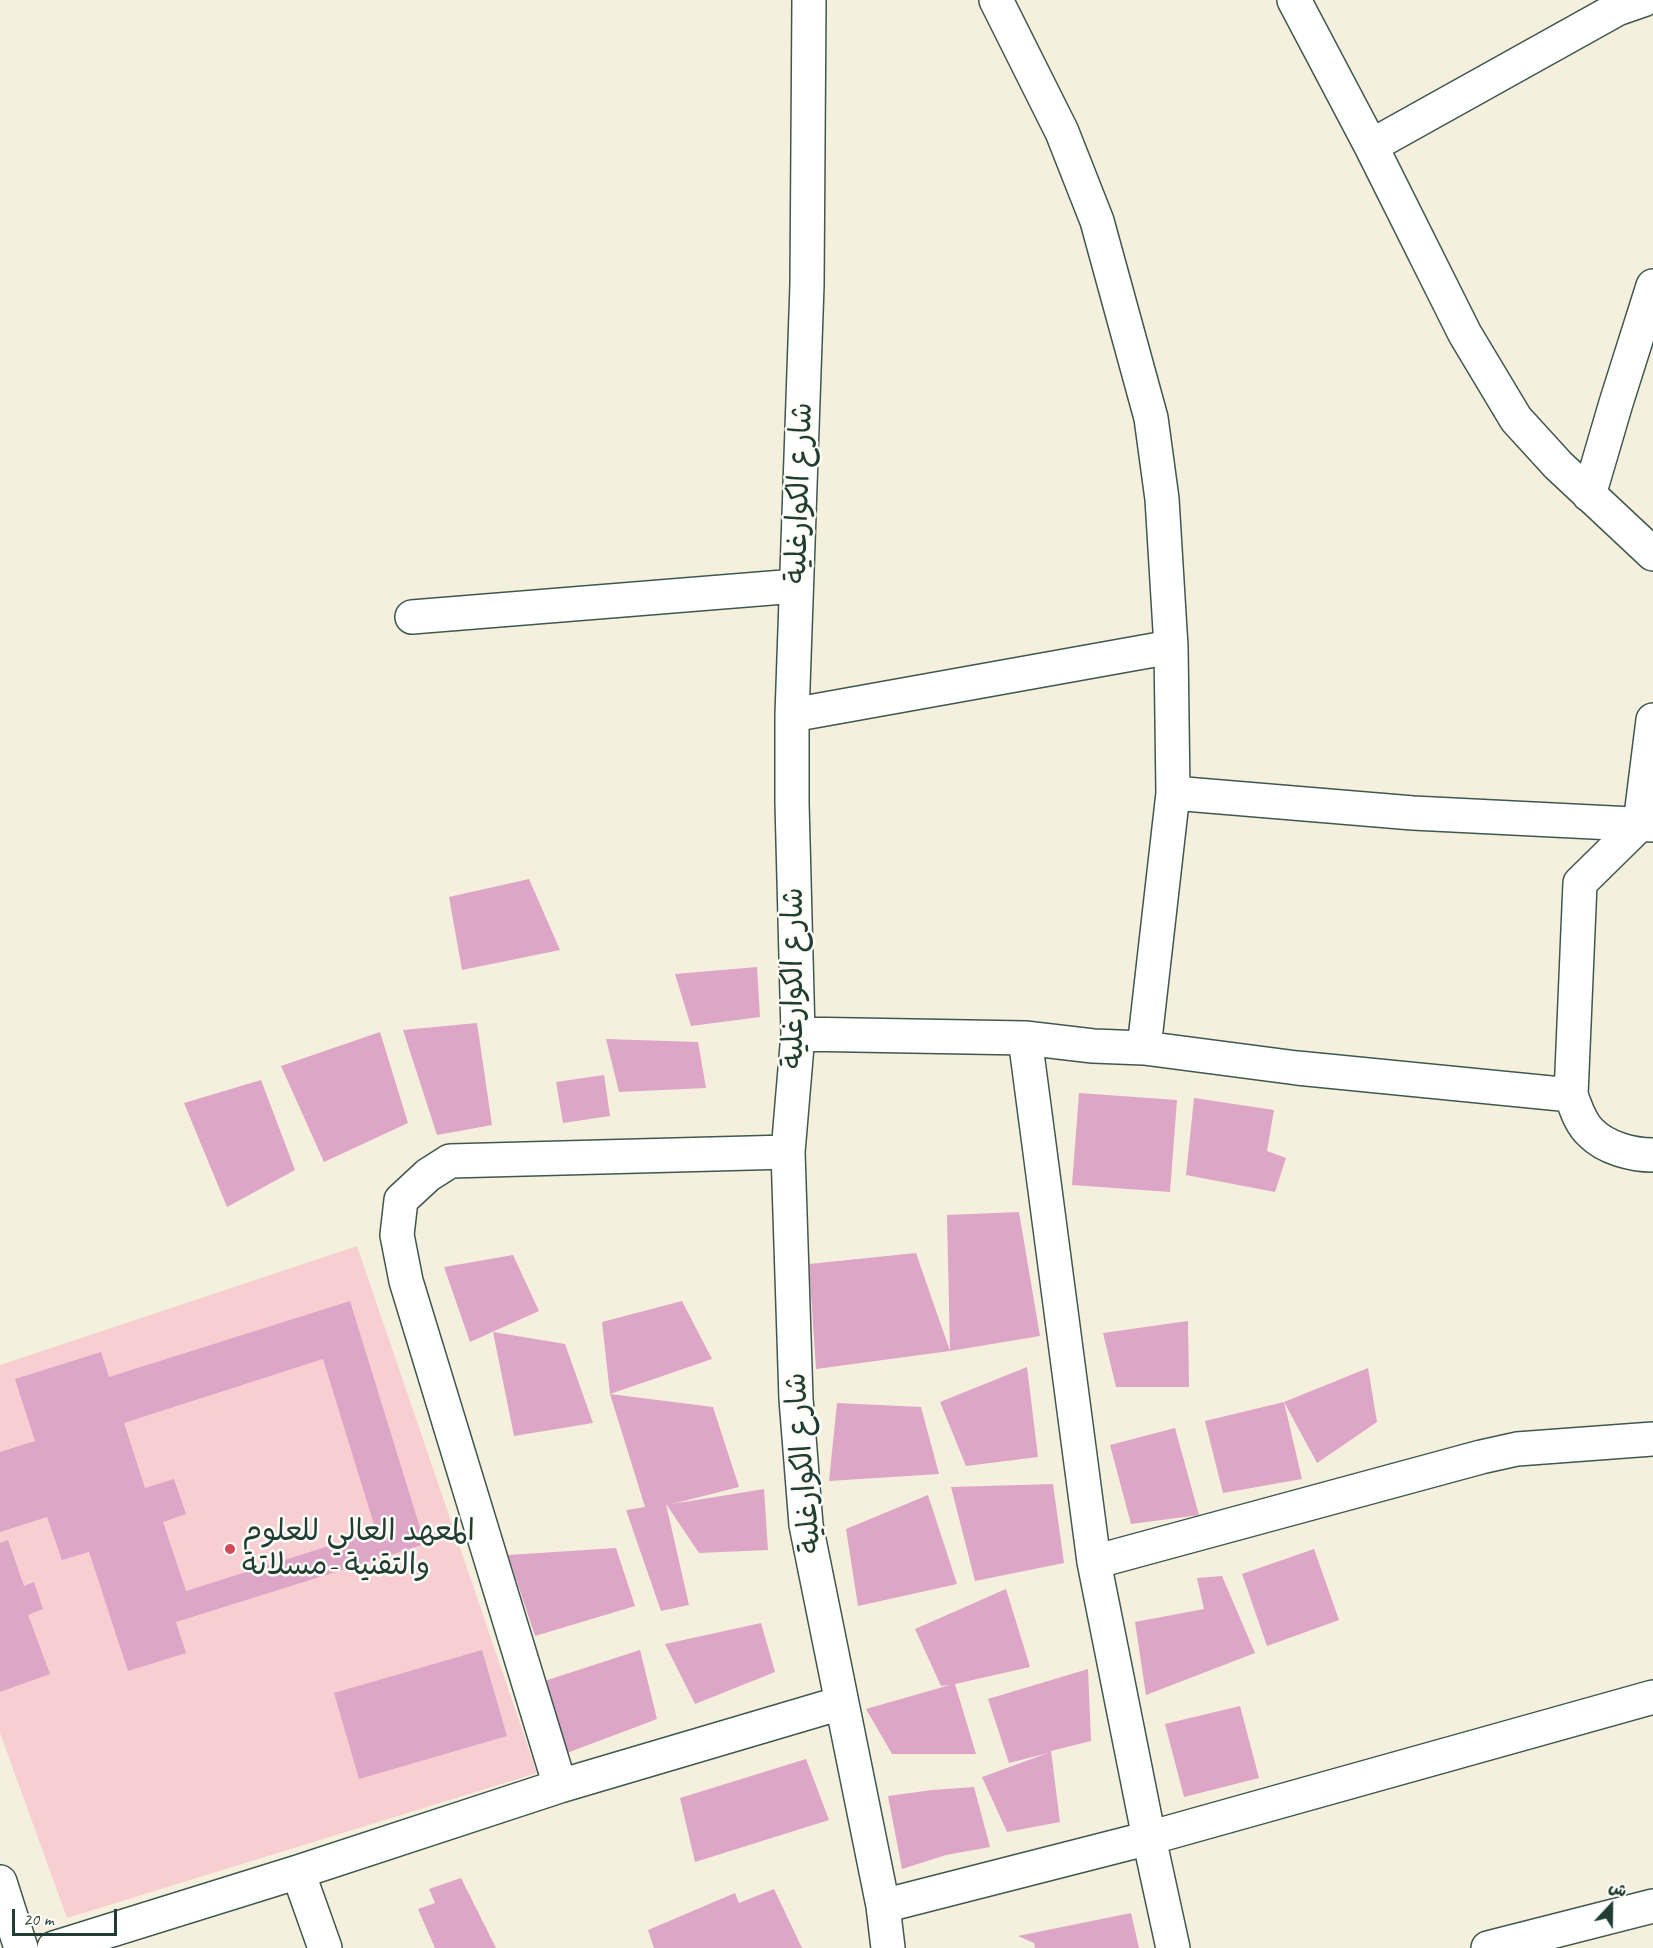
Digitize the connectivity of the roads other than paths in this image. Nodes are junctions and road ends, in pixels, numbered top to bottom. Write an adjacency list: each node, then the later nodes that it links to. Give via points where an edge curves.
1 (809, 0): 9 (street, شارع الكوارغلية, via 807,285)
2 (996, 0): 11 (street, via 1062,132 1097,221 1131,342 1151,418 1162,499)
3 (1294, 0): 5 (street)
4 (1643, 0): 5 (street, via 1617,9)
5 (1371, 146): 7 (street, via 1465,334 1516,419)
6 (1653, 286): 7 (street)
7 (1589, 495): 8 (street)
8 (1653, 554)
9 (796, 586): 10 (street); 12 (street, شارع الكوارغلية)
10 (412, 617)
11 (1172, 647): 12 (street); 14 (street)
12 (792, 715): 16 (street, شارع الكوارغلية)
13 (1653, 720): 15 (street)
14 (1173, 793): 15 (street, via 1413,813); 18 (street)
15 (1647, 824): 19 (street, via 1580,884)
16 (798, 1034): 17 (street); 20 (street, شارع الكوارغلية)
17 (1025, 1038): 18 (street); 23 (street)
18 (1144, 1048): 19 (street, via 1297,1068)
19 (1571, 1095): 21 (street, via 1591,1133 1614,1148)
20 (788, 1152): 25 (street, شارع الكوارغلية, via 796,1399 806,1525); 26 (street, via 450,1161 428,1174 402,1200 397,1235 406,1281)
21 (1653, 1155)
22 (1653, 1439): 23 (street, via 1517,1449)
23 (1094, 1562): 27 (street)
24 (1653, 1697): 27 (street)
25 (841, 1703): 26 (street); 30 (street, شارع الكوارغلية)
26 (560, 1786): 28 (street)
27 (1149, 1838): 30 (street); 36 (street)
28 (298, 1872): 33 (street); 34 (street)
29 (0, 1882): 32 (street)
30 (883, 1906): 35 (street, شارع الكوارغلية)
31 (1653, 1906): 37 (street)
32 (21, 1948)
33 (54, 1948)
34 (325, 1948)
35 (888, 1948)
36 (1173, 1948)
37 (1488, 1948)

